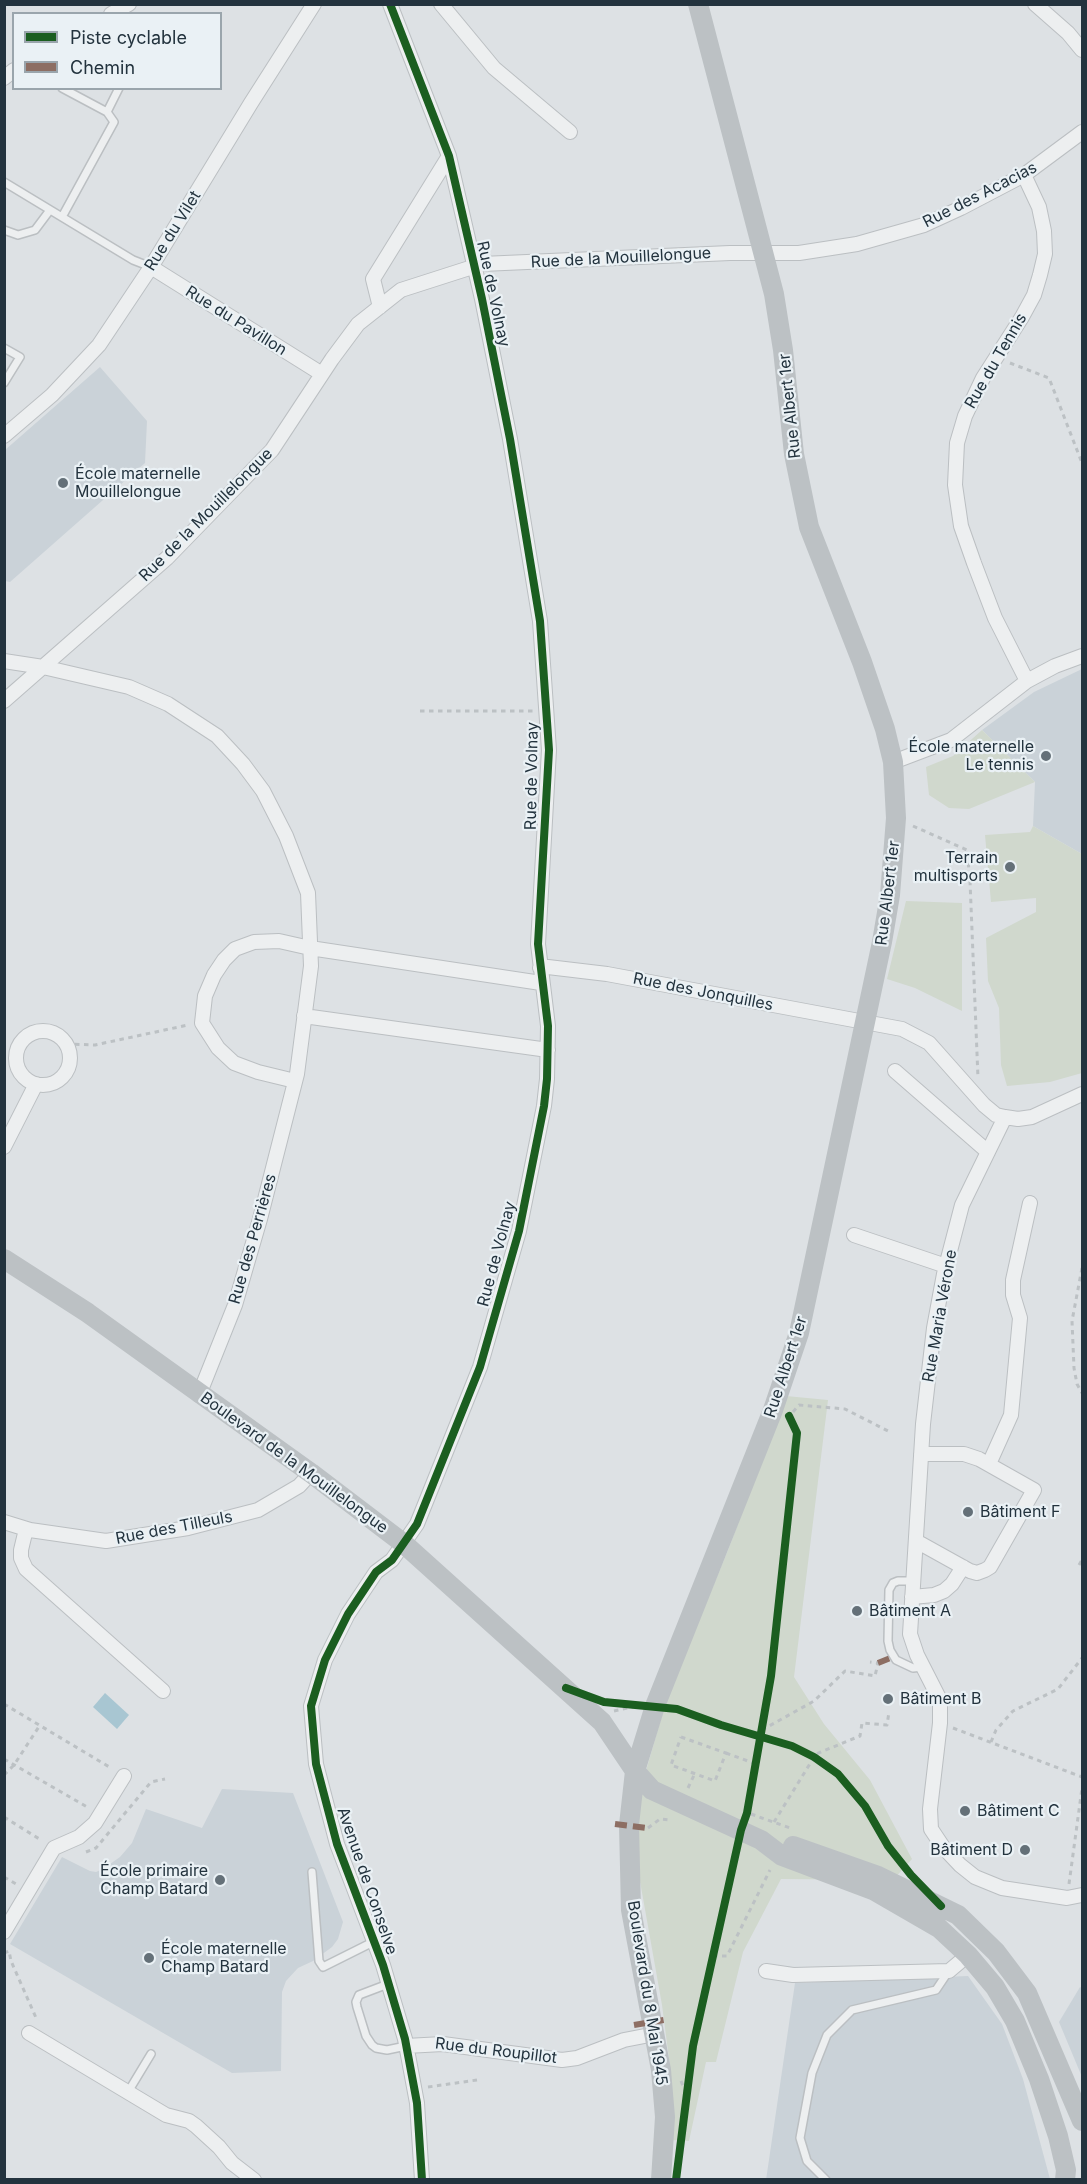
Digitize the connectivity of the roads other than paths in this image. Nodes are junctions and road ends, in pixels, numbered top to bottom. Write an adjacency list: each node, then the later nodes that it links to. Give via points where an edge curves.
1 (129, 4): 7 (street)
2 (314, 4): 22 (street, Rue du Vilet)
3 (390, 4): 14 (street, Rue de Volnay)
4 (441, 4): 12 (street, via 494,68)
5 (698, 4): 20 (main road, Rue Albert 1er)
6 (1035, 4): 8 (street)
7 (115, 12)
8 (1083, 50)
9 (66, 90): 11 (lane)
10 (118, 90): 11 (lane)
11 (107, 112): 18 (lane, via 114,122)
12 (570, 132)
13 (1083, 132): 15 (street, Rue des Acacias)
14 (449, 156): 21 (street, Rue de Volnay); 23 (street, via 373,279)
15 (1024, 175): 20 (street, Rue des Acacias, via 924,225 890,236 831,250); 31 (street, Rue du Tennis, via 1040,207 1045,254 1034,295 964,416 955,463 956,506 961,526 994,618)
16 (4, 182): 17 (lane)
17 (50, 210): 18 (lane); 19 (lane, via 35,230 18,235)
18 (62, 218): 22 (lane)
19 (4, 230)
20 (763, 253): 21 (street, Rue de la Mouillelongue); 33 (main road, Rue Albert 1er, via 774,294 794,454 809,527 877,702)
21 (473, 266): 23 (street, Rue de la Mouillelongue, via 401,290); 35 (street, Rue de Volnay, via 510,439 540,621 549,750 538,916)
22 (151, 267): 25 (street, Rue du Pavillon); 27 (street, Rue du Vilet, via 99,345 52,395)
23 (380, 307): 25 (street, Rue de la Mouillelongue, via 358,324)
24 (4, 348): 26 (lane, via 20,357)
25 (322, 374): 30 (street, Rue de la Mouillelongue, via 272,450 167,558)
26 (4, 383)
27 (4, 436)
28 (1083, 656): 31 (street)
29 (4, 661): 30 (street, Rue des Perrières)
30 (43, 667): 32 (street, Rue de la Mouillelongue); 34 (street, Rue des Perrières, via 129,687 168,704 224,743 263,791 286,836 308,893)
31 (1027, 681): 33 (street, via 951,740)
32 (4, 701)
33 (893, 762): 38 (main road, Rue Albert 1er, via 896,818 890,895)
34 (310, 948): 36 (street); 37 (street, Rue des Perrières); 41 (street, via 279,941 254,942 235,949 214,975 205,996 202,1023 218,1048 234,1062)
35 (540, 968): 36 (street, Rue de Volnay); 38 (street, Rue des Jonquilles, via 607,974)
36 (542, 983): 39 (street, Rue de Volnay)
37 (304, 1016): 39 (street); 41 (street, Rue des Perrières)
38 (866, 1023): 44 (street, Rue des Jonquilles, via 902,1029 929,1043 977,1098 996,1115); 64 (main road, Rue Albert 1er, via 799,1333 773,1410 655,1706)
39 (548, 1050): 58 (street, Rue de Volnay, via 544,1106 519,1231 480,1366 417,1524)
40 (895, 1071): 46 (street)
41 (295, 1081): 51 (street, Rue des Perrières, via 235,1305)
42 (36, 1084): 42 (street, via 57,1081 69,1064 66,1044 49,1032 29,1035 17,1051 20,1072); 45 (street)
43 (1083, 1094): 44 (street, via 1032,1117)
44 (1005, 1117): 46 (street, Rue Maria Vérone)
45 (4, 1147)
46 (988, 1152): 50 (street, Rue Maria Vérone, via 962,1205)
47 (1030, 1203): 53 (street, via 1013,1280 1020,1318 1011,1415)
48 (854, 1235): 50 (street)
49 (4, 1259): 51 (main road, Boulevard de la Mouillelongue, via 88,1313)
50 (946, 1266): 52 (street, Rue Maria Vérone, via 934,1328)
51 (199, 1395): 54 (main road, Boulevard de la Mouillelongue)
52 (921, 1454): 53 (street, via 964,1454); 57 (street, Rue Maria Vérone)
53 (989, 1464): 59 (street, via 1034,1490 990,1567 977,1573)
54 (312, 1473): 56 (street, Rue des Tilleuls, via 258,1510 189,1528 106,1541); 58 (main road, Boulevard de la Mouillelongue)
55 (4, 1522): 56 (street, Rue des Tilleuls)
56 (26, 1529): 63 (street, via 21,1558 26,1569)
57 (916, 1541): 59 (street); 60 (street, Rue Maria Vérone)
58 (403, 1543): 64 (main road, Boulevard de la Mouillelongue, via 602,1722); 70 (street, Avenue de Conselve, via 392,1560 376,1572 348,1614 325,1660 311,1706 316,1764 337,1844)
59 (963, 1567): 61 (street, via 944,1591)
60 (913, 1581): 61 (street, Rue Maria Vérone); 62 (lane, via 898,1581 889,1590 888,1641 892,1657 903,1665)
61 (912, 1597): 62 (street, Rue Maria Vérone, via 910,1635)
62 (923, 1667): 68 (street, Rue Maria Vérone, via 940,1700 930,1809 931,1828 943,1847 975,1877 1002,1888 1067,1898)
63 (163, 1691)
64 (635, 1771): 66 (main road, Boulevard de la Mouillelongue, via 652,1790); 76 (main road, Boulevard du 8 Mai 1945, via 629,1824 631,1910)
65 (124, 1776): 69 (street, via 95,1823 79,1837 54,1848)
66 (761, 1840): 71 (main road, via 782,1856 875,1891 939,1928); 80 (main road, via 788,1844 878,1876 958,1915 996,1952 1026,1993)
67 (312, 1872): 70 (lane, via 319,1961 323,1967)
68 (1083, 1895)
69 (4, 1932)
70 (374, 1942): 74 (street, Avenue de Conselve)
71 (968, 1955): 73 (street); 85 (main road, via 995,1987 1015,2021 1058,2136)
72 (766, 1971): 73 (street, via 793,1975)
73 (949, 1971): 84 (lane, via 936,1990 852,2010 827,2035 812,2073 800,2138 807,2161)
74 (388, 1984): 77 (street, Avenue de Conselve); 77 (lane, via 359,1995 357,2007 372,2045 387,2050)
75 (29, 2033): 79 (street)
76 (655, 2034): 77 (street, Rue du Roupillot, via 562,2060 443,2044); 83 (main road, Boulevard du 8 Mai 1945, via 665,2117)
77 (406, 2046): 82 (street, Avenue de Conselve, via 417,2103)
78 (151, 2054): 79 (lane)
79 (128, 2092): 81 (street, via 166,2115 189,2121)
80 (1083, 2121)
81 (254, 2180)
82 (422, 2180)
83 (661, 2180)
84 (826, 2180)
85 (1065, 2180)

